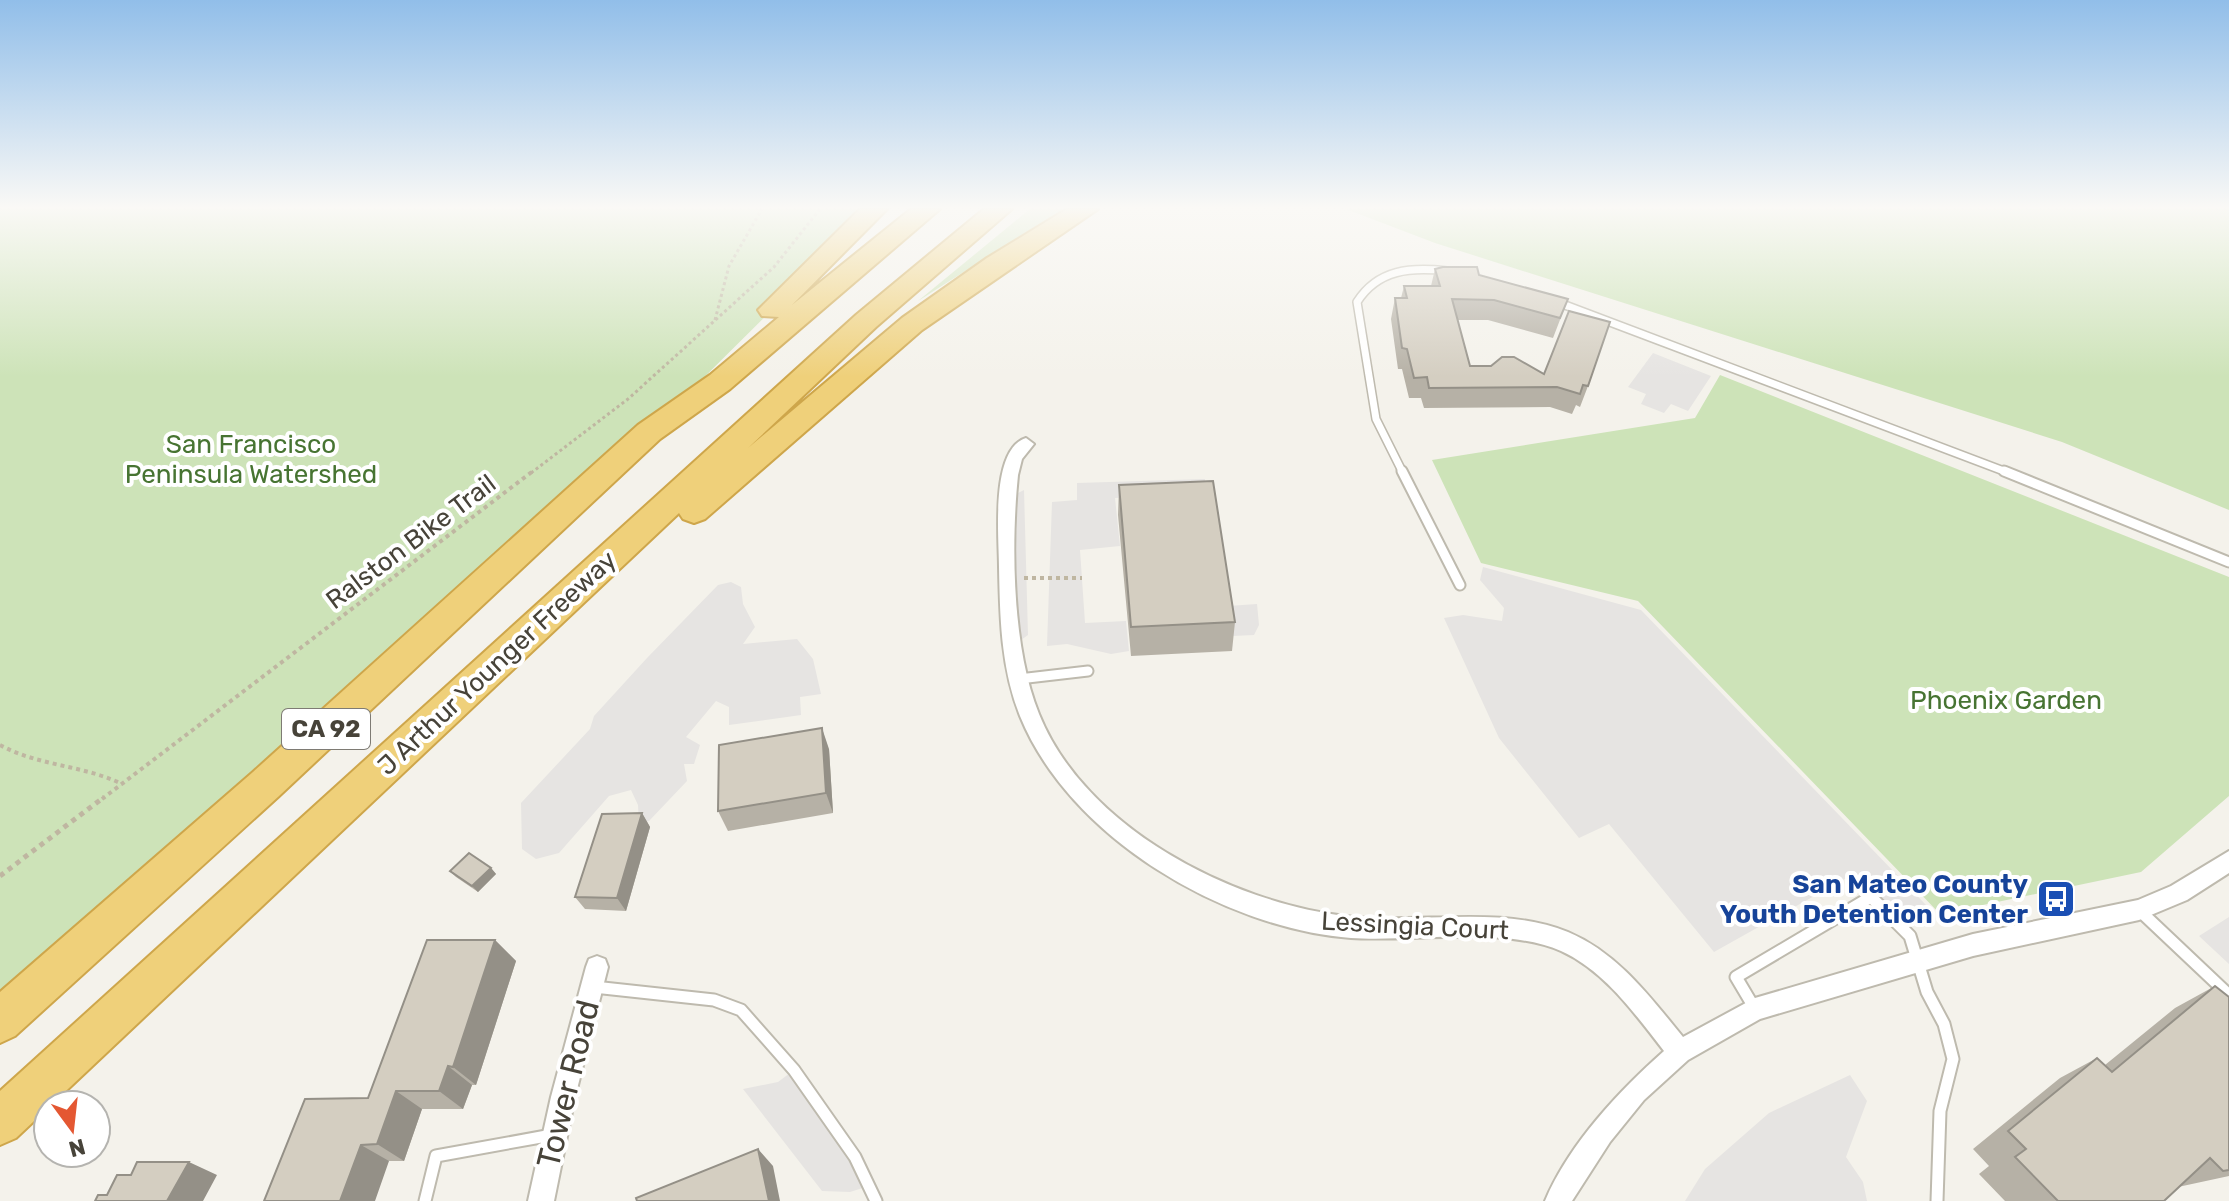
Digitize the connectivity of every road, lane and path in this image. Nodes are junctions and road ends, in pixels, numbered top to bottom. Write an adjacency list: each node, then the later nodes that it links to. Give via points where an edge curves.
1 (730, 265): 11 (path)
2 (775, 265): 11 (path, Ralston Bike Trail)
3 (816, 265): 12 (highway)
4 (856, 265): 12 (highway, CA 92, via 720,382)
5 (932, 265): 21 (highway, J Arthur Younger Freeway / CA 92)
6 (996, 265): 9 (highway)
7 (1003, 265): 9 (highway)
8 (1460, 274): 17 (lane, via 1426,268 1389,273 1363,289 1357,302 1376,419)
9 (968, 283): 21 (highway, via 874,356 446,729)
10 (1547, 298): 14 (lane, via 1905,431)
11 (712, 325): 22 (path, Ralston Bike Trail, via 616,409)
12 (649, 432): 30 (highway, CA 92)
13 (1026, 444): 19 (street, Lessingia Court, via 1011,468 1009,627)
14 (2229, 562)
15 (1024, 578): 16 (path)
16 (1082, 578)
17 (1460, 585)
18 (1088, 671): 19 (lane)
19 (1019, 679): 31 (street, Lessingia Court, via 1036,730 1066,777 1114,825 1178,869 1260,909 1302,920 1389,930 1502,930 1562,940 1617,977)
20 (0, 745): 22 (path, via 34,760 98,772)
21 (389, 763): 32 (highway, J Arthur Younger Freeway / CA 92)
22 (122, 784): 24 (path, Ralston Bike Trail)
23 (2229, 861): 25 (street, via 2179,893)
24 (0, 876)
25 (2139, 910): 26 (street, via 1973,945); 28 (lane)
26 (1919, 962): 29 (street); 29 (lane, via 1910,936 1871,897 1736,977); 38 (lane, via 1953,1059 1940,1111)
27 (594, 977): 33 (street, Tower Road); 36 (lane, via 741,1010 794,1070 855,1157)
28 (2229, 995)
29 (1755, 1009): 31 (street)
30 (0, 1021)
31 (1680, 1052): 37 (street, via 1601,1133)
32 (0, 1122)
33 (554, 1135): 34 (lane, via 436,1156); 35 (street, Tower Road)
34 (425, 1201)
35 (541, 1201)
36 (876, 1201)
37 (1558, 1201)
38 (1937, 1201)

